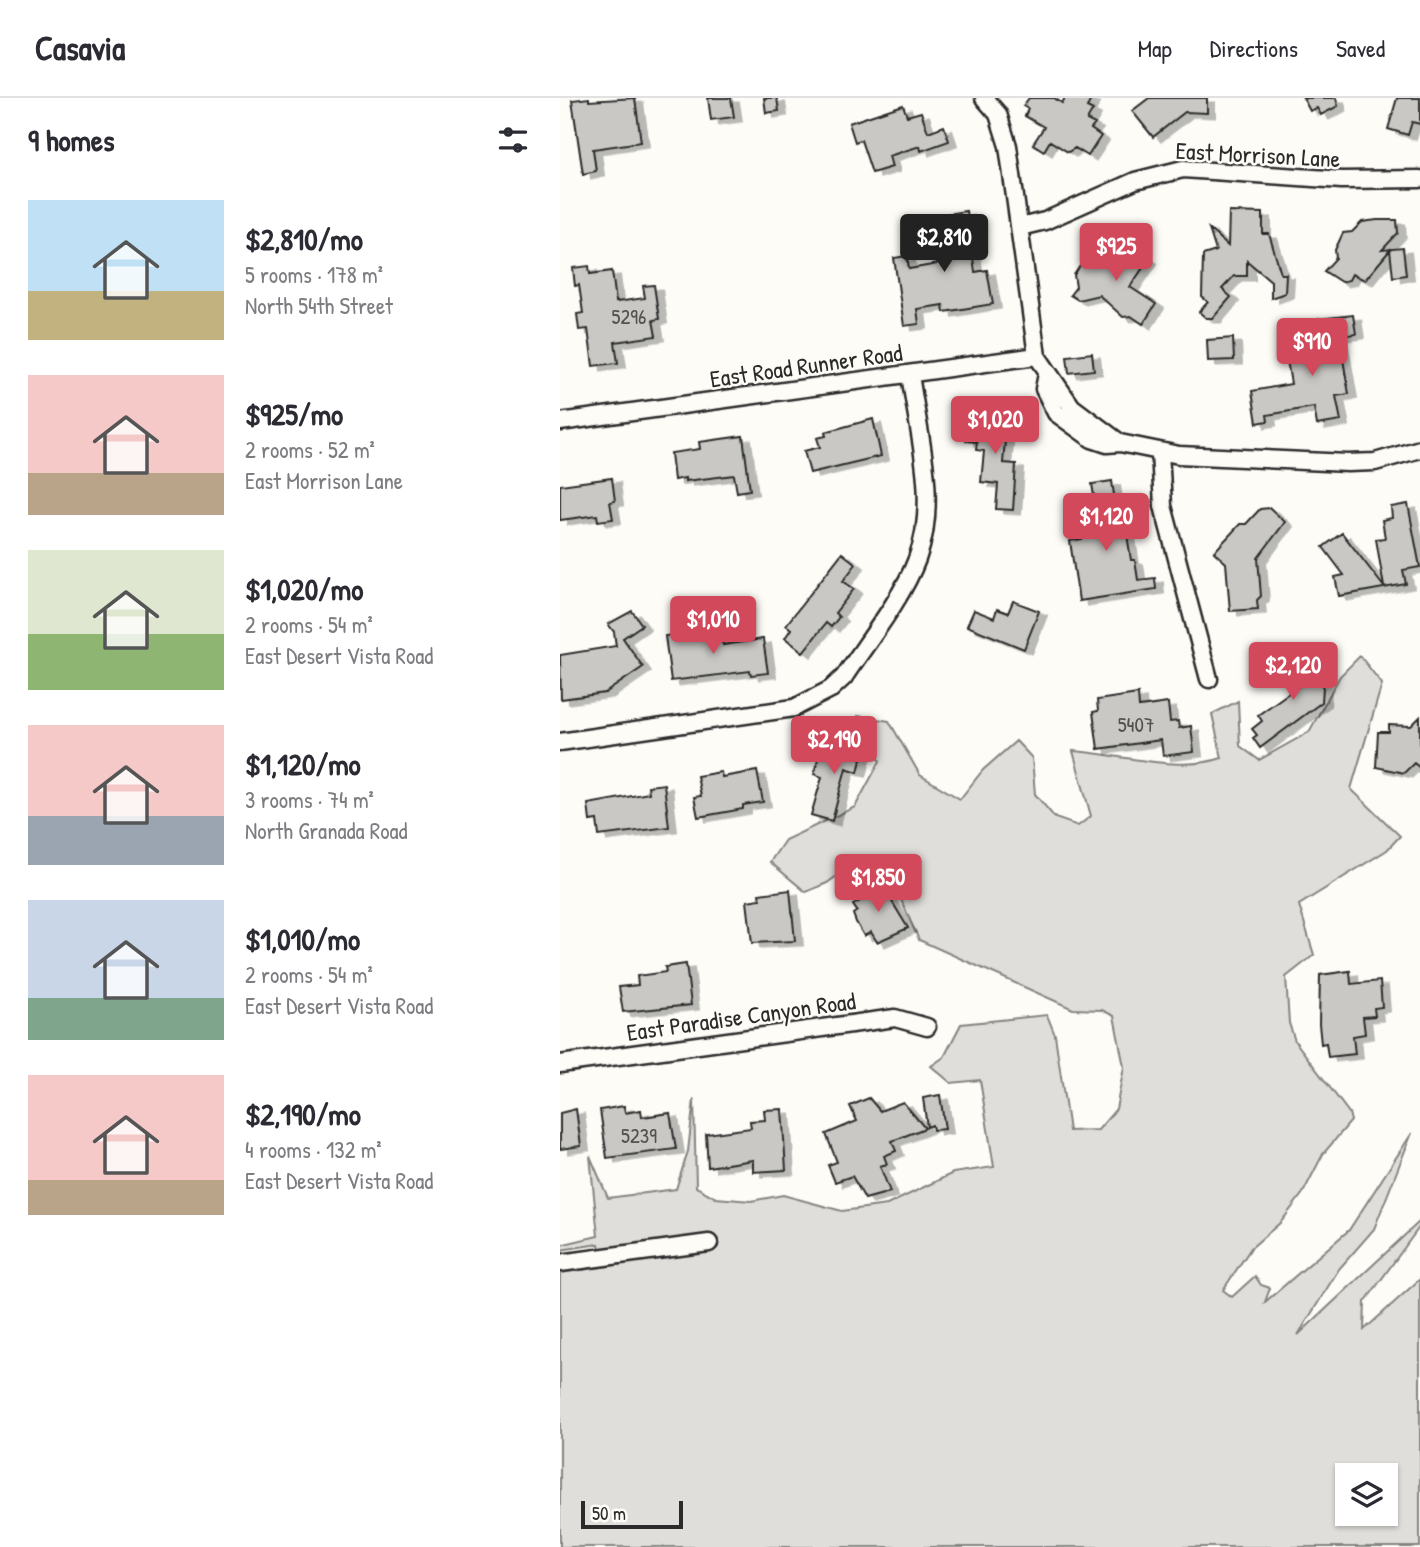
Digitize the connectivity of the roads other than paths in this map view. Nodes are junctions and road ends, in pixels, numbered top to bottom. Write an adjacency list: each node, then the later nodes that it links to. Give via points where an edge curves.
1 (984, 98): 3 (street, via 998,114 1008,146)
2 (1420, 179): 3 (street, East Morrison Lane, via 1331,180 1183,169 1135,181 1045,221)
3 (1020, 227): 4 (street)
4 (1037, 356): 5 (street, East Road Runner Road); 8 (street, via 1048,374 1044,389 1056,413 1092,439)
5 (910, 374): 6 (street, East Road Runner Road); 10 (street, via 927,496 923,537 910,574 844,677 831,690 794,708)
6 (560, 422)
7 (1420, 449): 8 (street, via 1375,462 1348,463)
8 (1160, 452): 9 (street, via 1163,506)
9 (1209, 679)
10 (560, 742)
11 (927, 1027): 12 (street, East Paradise Canyon Road, via 895,1018)
12 (560, 1064)
13 (709, 1243): 14 (street)
14 (560, 1263)

